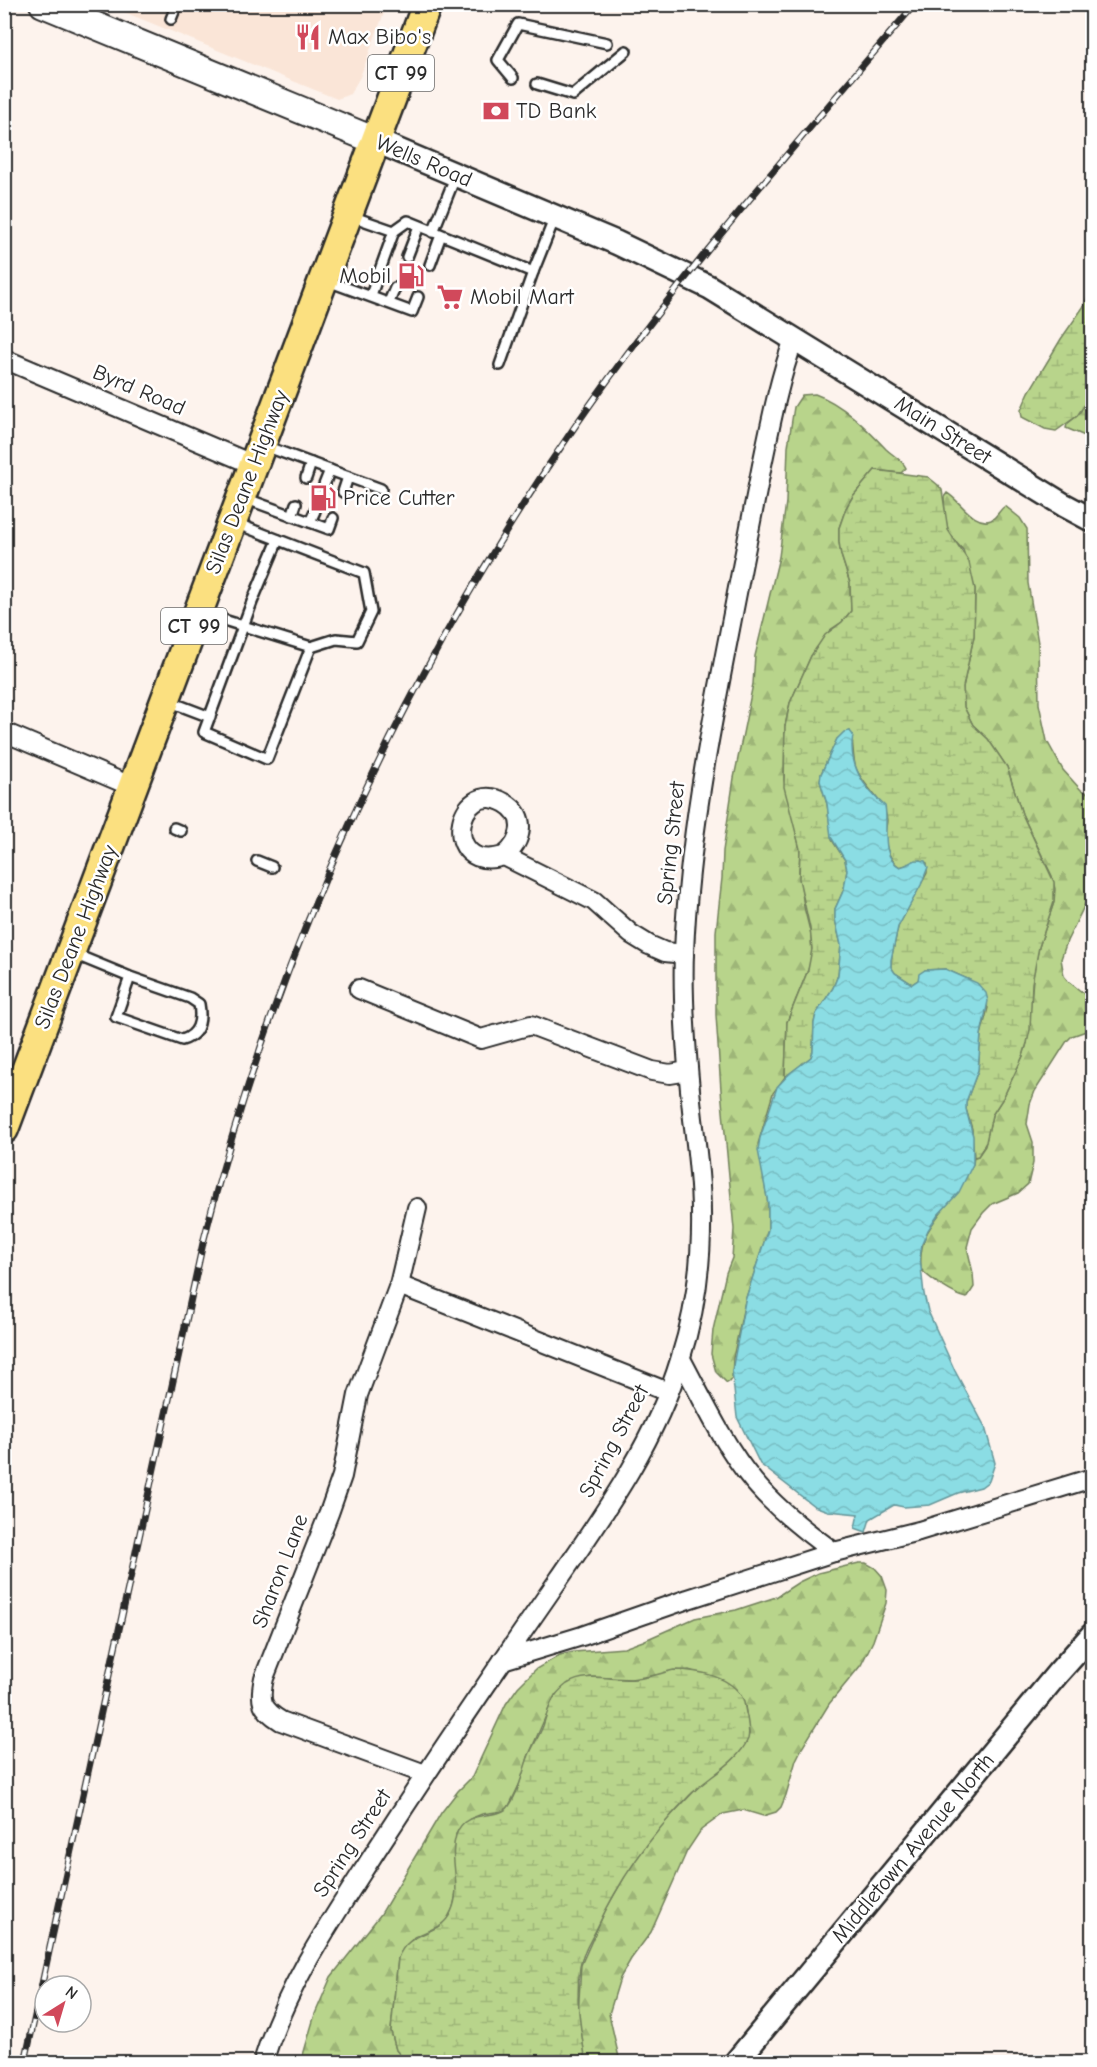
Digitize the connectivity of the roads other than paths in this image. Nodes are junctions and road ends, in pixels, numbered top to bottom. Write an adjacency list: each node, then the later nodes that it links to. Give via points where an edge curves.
1 (43, 4): 9 (main road, Wells Road)
2 (177, 4): 4 (lane)
3 (427, 4): 9 (main road, Silas Deane Highway / CT 99)
4 (171, 19)
5 (607, 44): 7 (lane, via 518,24 498,60)
6 (626, 51): 8 (lane, via 573,95)
7 (513, 78)
8 (537, 84)
9 (376, 141): 10 (street, Wells Road); 11 (main road, Silas Deane Highway / CT 99)
10 (456, 176): 12 (street, Wells Road); 15 (lane)
11 (348, 215): 14 (lane); 19 (main road, Silas Deane Highway / CT 99)
12 (555, 217): 18 (lane); 24 (street, Wells Road, via 694,279)
13 (419, 226): 14 (lane, via 408,221); 15 (lane); 16 (lane)
14 (394, 231): 21 (lane)
15 (437, 233): 17 (lane); 18 (lane)
16 (407, 256)
17 (430, 265)
18 (533, 272): 26 (lane)
19 (324, 279): 21 (lane); 27 (main road, Silas Deane Highway / CT 99)
20 (395, 288): 23 (lane)
21 (370, 295): 23 (lane)
22 (418, 297): 23 (lane, via 412,312)
23 (389, 302)
24 (794, 339): 40 (street, Main Street); 54 (street, Spring Street, via 777,394 707,746 692,844)
25 (4, 359): 27 (street, Byrd Road)
26 (500, 365)
27 (258, 455): 28 (lane); 36 (main road, Silas Deane Highway / CT 99)
28 (311, 463): 29 (lane); 31 (lane)
29 (330, 470): 30 (lane); 32 (lane)
30 (348, 477): 33 (lane); 34 (lane)
31 (306, 478)
32 (324, 485)
33 (381, 489)
34 (343, 492)
35 (296, 504): 38 (lane)
36 (237, 510): 38 (lane); 42 (lane); 43 (main road, Silas Deane Highway / CT 99)
37 (315, 511): 41 (lane)
38 (292, 516): 41 (lane)
39 (333, 518): 41 (lane, via 329,529)
40 (1092, 520)
41 (310, 522)
42 (278, 540): 44 (lane); 45 (lane, via 364,573 371,612 357,641 336,639)
43 (199, 612): 44 (lane); 46 (main road, Silas Deane Highway / CT 99)
44 (244, 627): 45 (lane); 47 (lane)
45 (311, 647): 47 (lane, via 267,759 204,732)
46 (165, 700): 47 (lane); 49 (main road, Silas Deane Highway / CT 99)
47 (210, 717)
48 (4, 732): 49 (street)
49 (133, 787): 53 (main road, Silas Deane Highway / CT 99)
50 (504, 856): 54 (street, via 594,901 649,945)
51 (257, 861): 52 (lane)
52 (272, 867)
53 (70, 953): 55 (lane); 58 (main road, Silas Deane Highway / CT 99)
54 (684, 954): 57 (street, Spring Street)
55 (130, 977): 55 (lane, via 116,1017 182,1040 190,1038 199,1026 199,1004)
56 (359, 989): 57 (street, via 481,1039 531,1025 652,1071)
57 (688, 1071): 61 (street, Spring Street, via 702,1214 695,1295)
58 (8, 1111)
59 (417, 1208): 60 (street, Sharon Lane)
60 (399, 1285): 62 (street); 67 (street, Sharon Lane, via 358,1395 342,1476 262,1690 263,1706 281,1721)
61 (681, 1359): 62 (street, Spring Street); 64 (street, via 734,1454 755,1483)
62 (668, 1392): 66 (street, Spring Street, via 614,1497)
63 (1092, 1478): 64 (street, via 919,1531)
64 (834, 1552): 66 (street)
65 (1092, 1635): 69 (street, Middletown Avenue North)
66 (502, 1660): 67 (street, Spring Street)
67 (425, 1774): 68 (street, Spring Street, via 298,1976)
68 (264, 2062)
69 (736, 2062)

